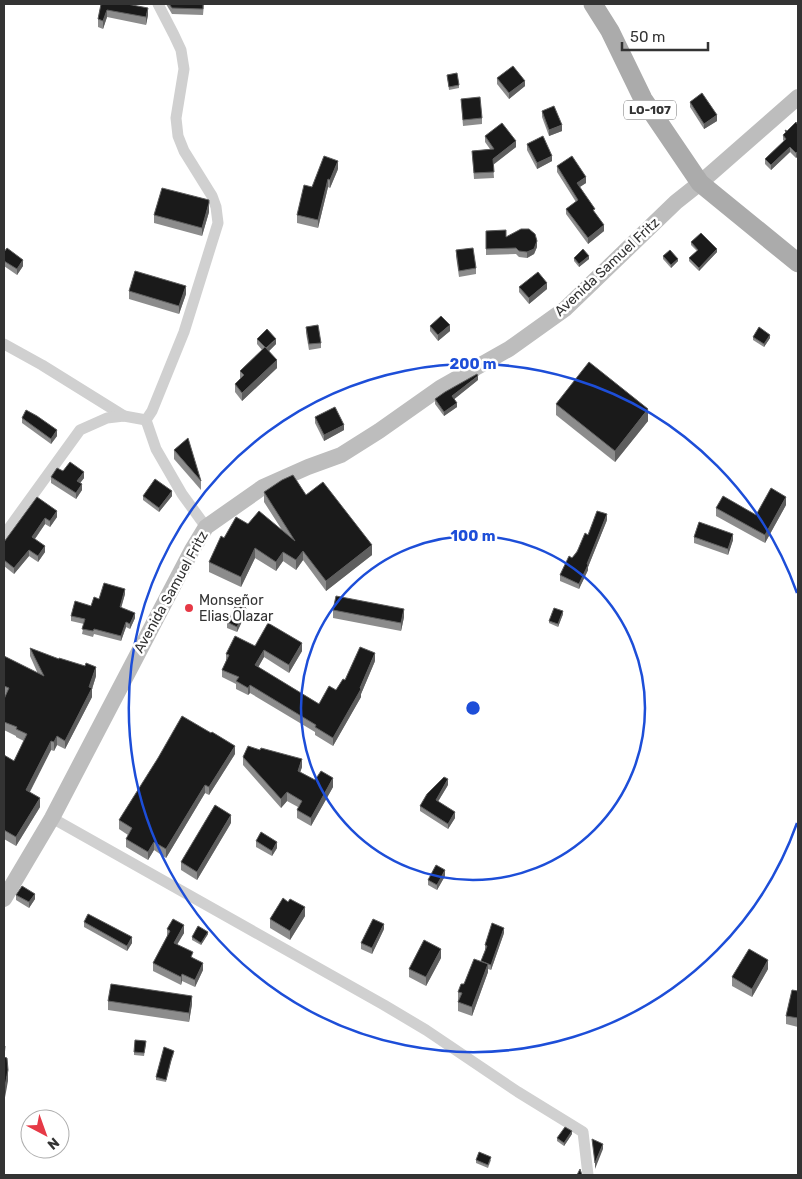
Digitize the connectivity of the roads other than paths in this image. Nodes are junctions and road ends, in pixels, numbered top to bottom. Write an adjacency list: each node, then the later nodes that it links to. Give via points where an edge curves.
1 (158, 4): 8 (street, via 181,50 184,70 176,118 178,136 212,196 218,223 184,332)
2 (593, 4): 4 (main road, LO-107, via 643,99)
3 (798, 96): 4 (street, Avenida Samuel Fritz)
4 (700, 183): 5 (main road, LO-107); 9 (street, Avenida Samuel Fritz, via 565,309 509,349 440,388 341,455 263,487)
5 (798, 262)
6 (4, 344): 7 (street)
7 (124, 416): 8 (street); 10 (street, via 107,418 80,430)
8 (146, 420): 9 (street, via 156,449)
9 (206, 527): 11 (street, Avenida Samuel Fritz)
10 (5, 531)
11 (52, 818): 12 (street, Avenida Samuel Fritz); 13 (street, via 384,1005 583,1132)
12 (4, 899)
13 (588, 1175)

